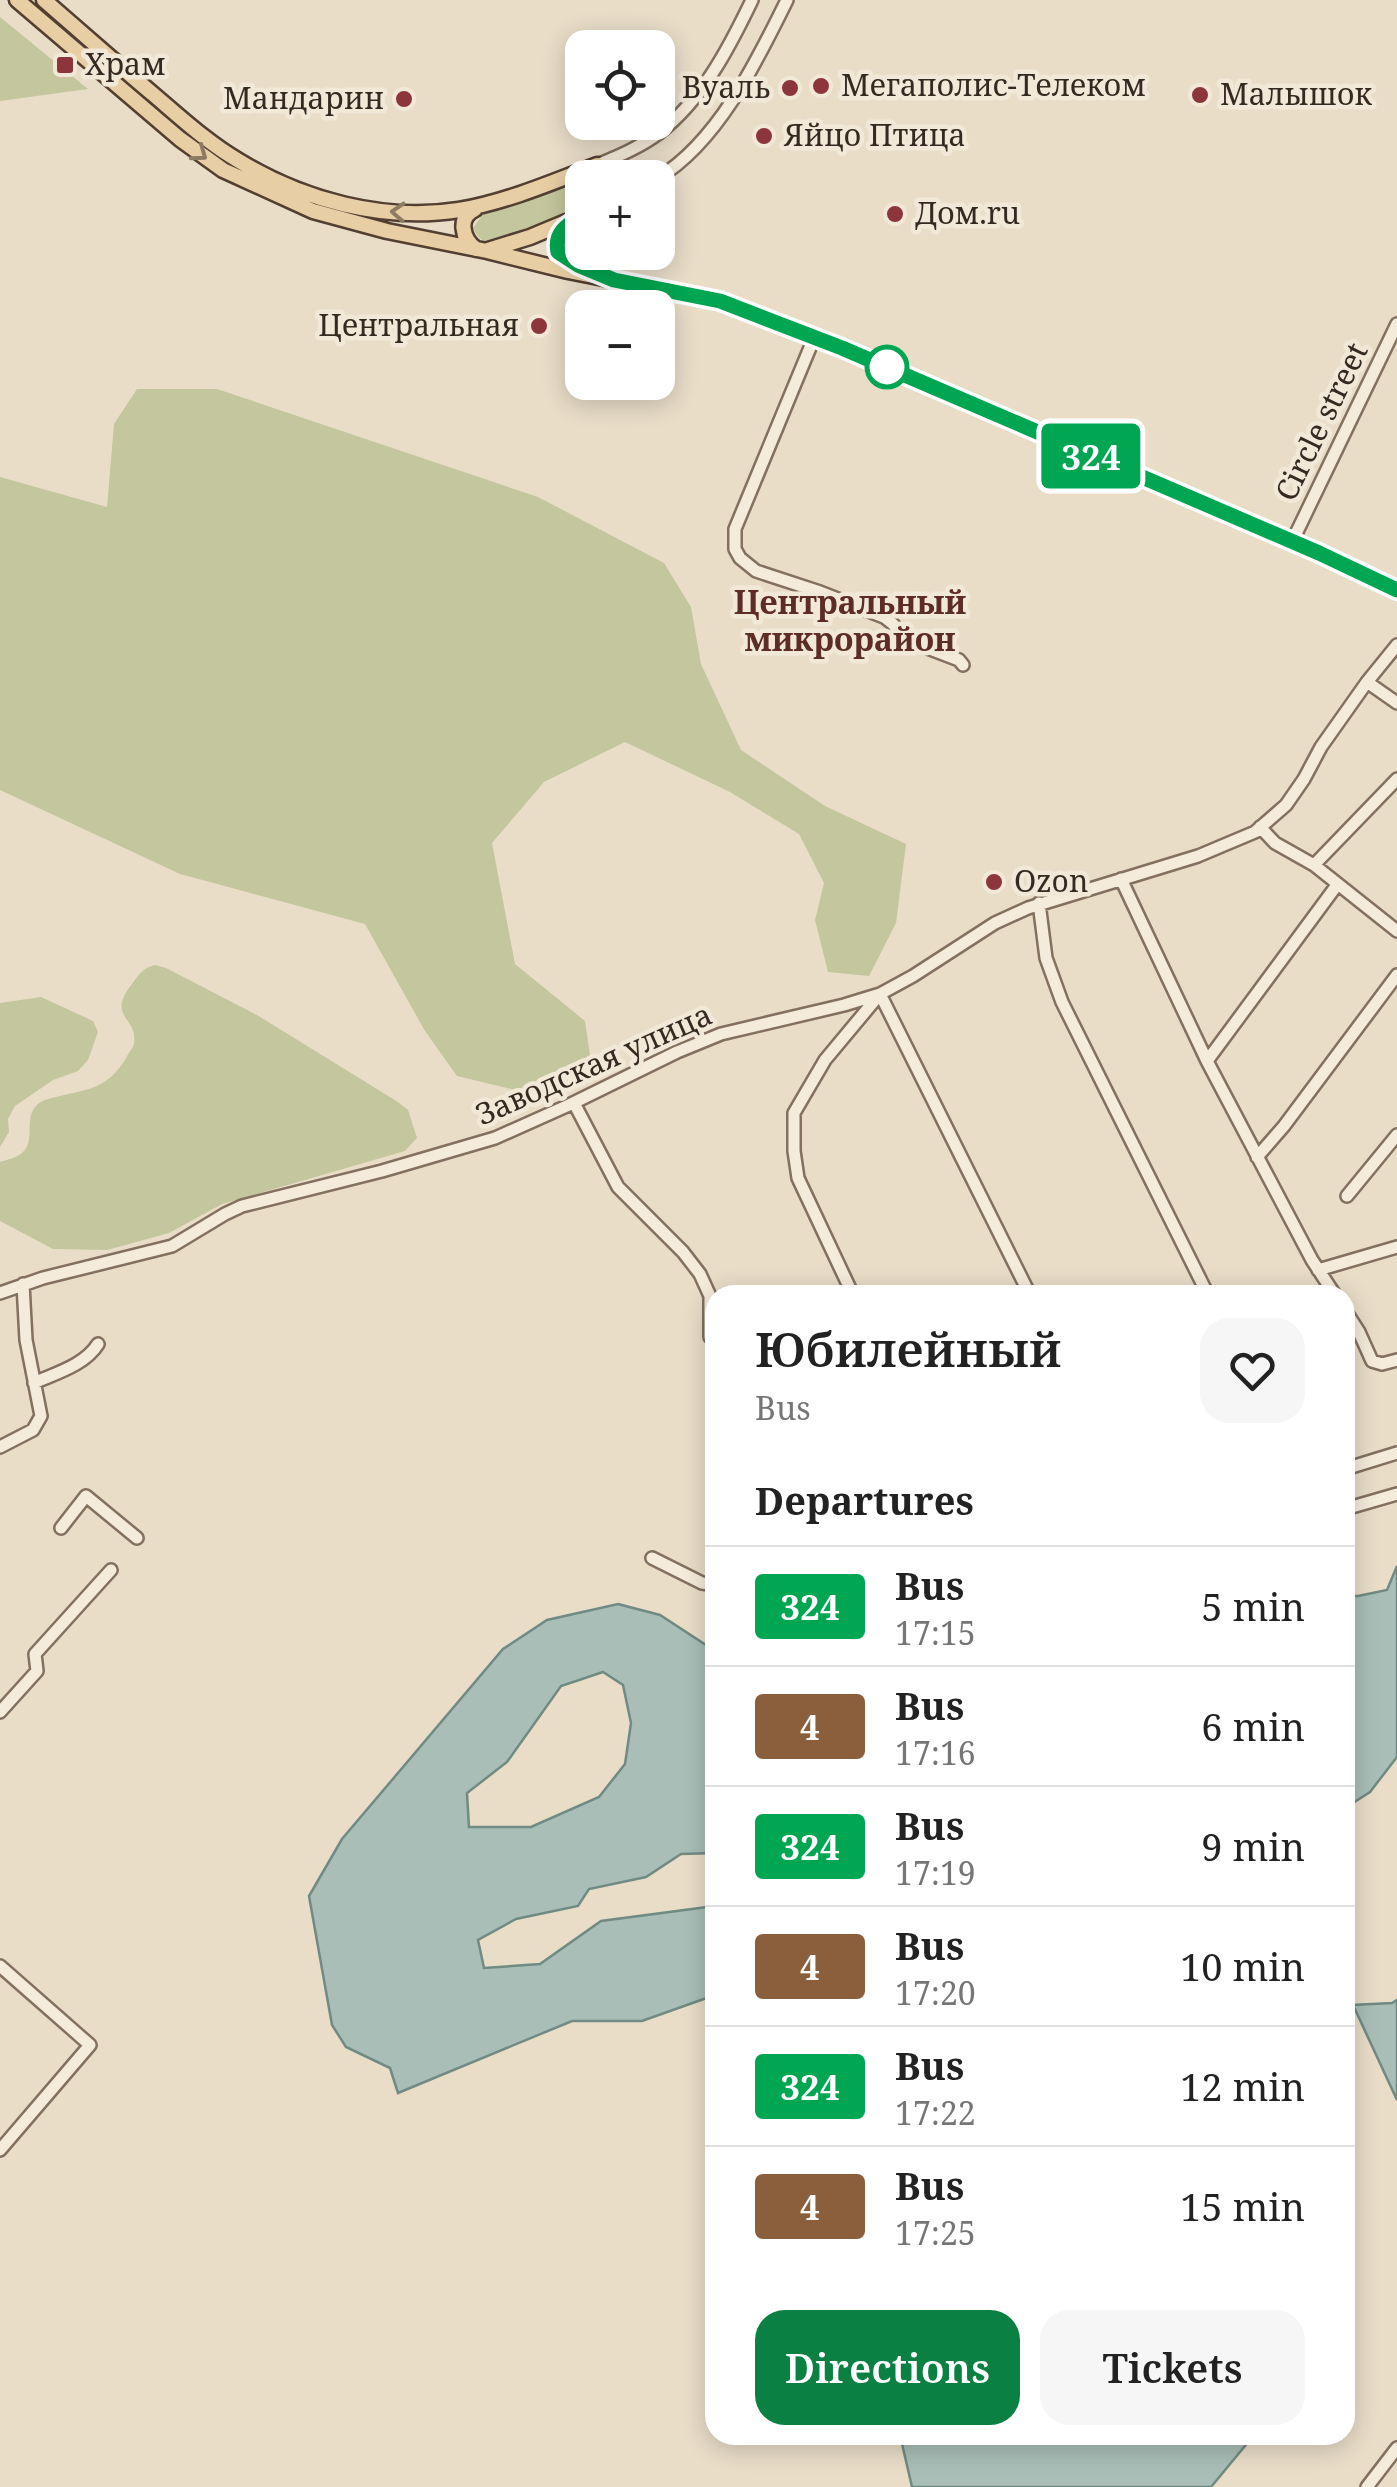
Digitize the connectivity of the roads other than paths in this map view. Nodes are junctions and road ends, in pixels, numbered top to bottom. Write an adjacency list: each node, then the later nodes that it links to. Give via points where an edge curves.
1 (17, 0): 12 (main road, one-way to 12, via 222,170 313,211)
2 (44, 0): 9 (main road, one-way to 2, via 394,213 277,180 193,128)
3 (752, 0): 6 (street, via 708,81 682,112 661,132)
4 (773, 0): 5 (street)
5 (785, 5): 7 (street, via 710,130)
6 (607, 160)
7 (675, 164)
8 (565, 176): 9 (main road)
9 (494, 201): 12 (main road, via 464,218 469,244)
10 (565, 222): 12 (main road)
11 (565, 227): 13 (main road, via 556,242)
12 (481, 250): 15 (main road)
13 (565, 257)
14 (590, 270): 15 (main road)
15 (614, 280): 17 (main road, via 720,301)
16 (1397, 324): 18 (street, Circle street)
17 (814, 338): 18 (main road); 21 (street, via 736,530 735,548 756,570 884,617 904,639)
18 (1292, 542): 19 (main road)
19 (1397, 590)
20 (1397, 645): 22 (street, Заводская улица)
21 (962, 666)
22 (1367, 682): 23 (street); 25 (street, Заводская улица, via 1286,805)
23 (1397, 703)
24 (1397, 779): 26 (street)
25 (1260, 827): 26 (street); 27 (street, Заводская улица, via 1198,856)
26 (1314, 865): 28 (street)
27 (1120, 879): 29 (street, Заводская улица); 33 (street)
28 (1337, 885): 30 (street); 33 (street)
29 (1039, 903): 32 (street, Заводская улица, via 995,922); 44 (street, via 1046,958 1062,1002)
30 (1397, 931)
31 (1397, 975): 36 (street)
32 (880, 994): 34 (street, Заводская улица, via 721,1034); 42 (street, via 826,1060 794,1113 798,1178); 43 (street)
33 (1207, 1061): 36 (street)
34 (574, 1103): 40 (street, Заводская улица, via 463,1148 242,1206 172,1246); 41 (street, via 618,1188 683,1252)
35 (1396, 1138): 37 (street)
36 (1257, 1156): 39 (street)
37 (1347, 1196)
38 (1397, 1246): 39 (street)
39 (1318, 1270): 45 (street)
40 (23, 1284): 46 (street, Заводская улица); 50 (street)
41 (705, 1285)
42 (848, 1285)
43 (1025, 1285)
44 (1203, 1285)
45 (1328, 1285)
46 (0, 1293)
47 (1355, 1330): 49 (street, via 1372,1361)
48 (98, 1344): 50 (street, via 87,1357)
49 (1397, 1360)
50 (34, 1383): 51 (street, via 41,1419)
51 (0, 1447)
52 (1397, 1453): 53 (street)
53 (1355, 1466)
54 (1397, 1494): 55 (street)
55 (1355, 1506)
56 (61, 1528): 57 (street, via 86,1496)
57 (137, 1538)
58 (652, 1558): 60 (street)
59 (111, 1570): 61 (street, via 35,1654 37,1670)
60 (705, 1583)
61 (0, 1712)
62 (0, 1966): 63 (street, via 90,2044)
63 (3, 2142)
64 (1397, 2448): 65 (street)
65 (1367, 2487)

